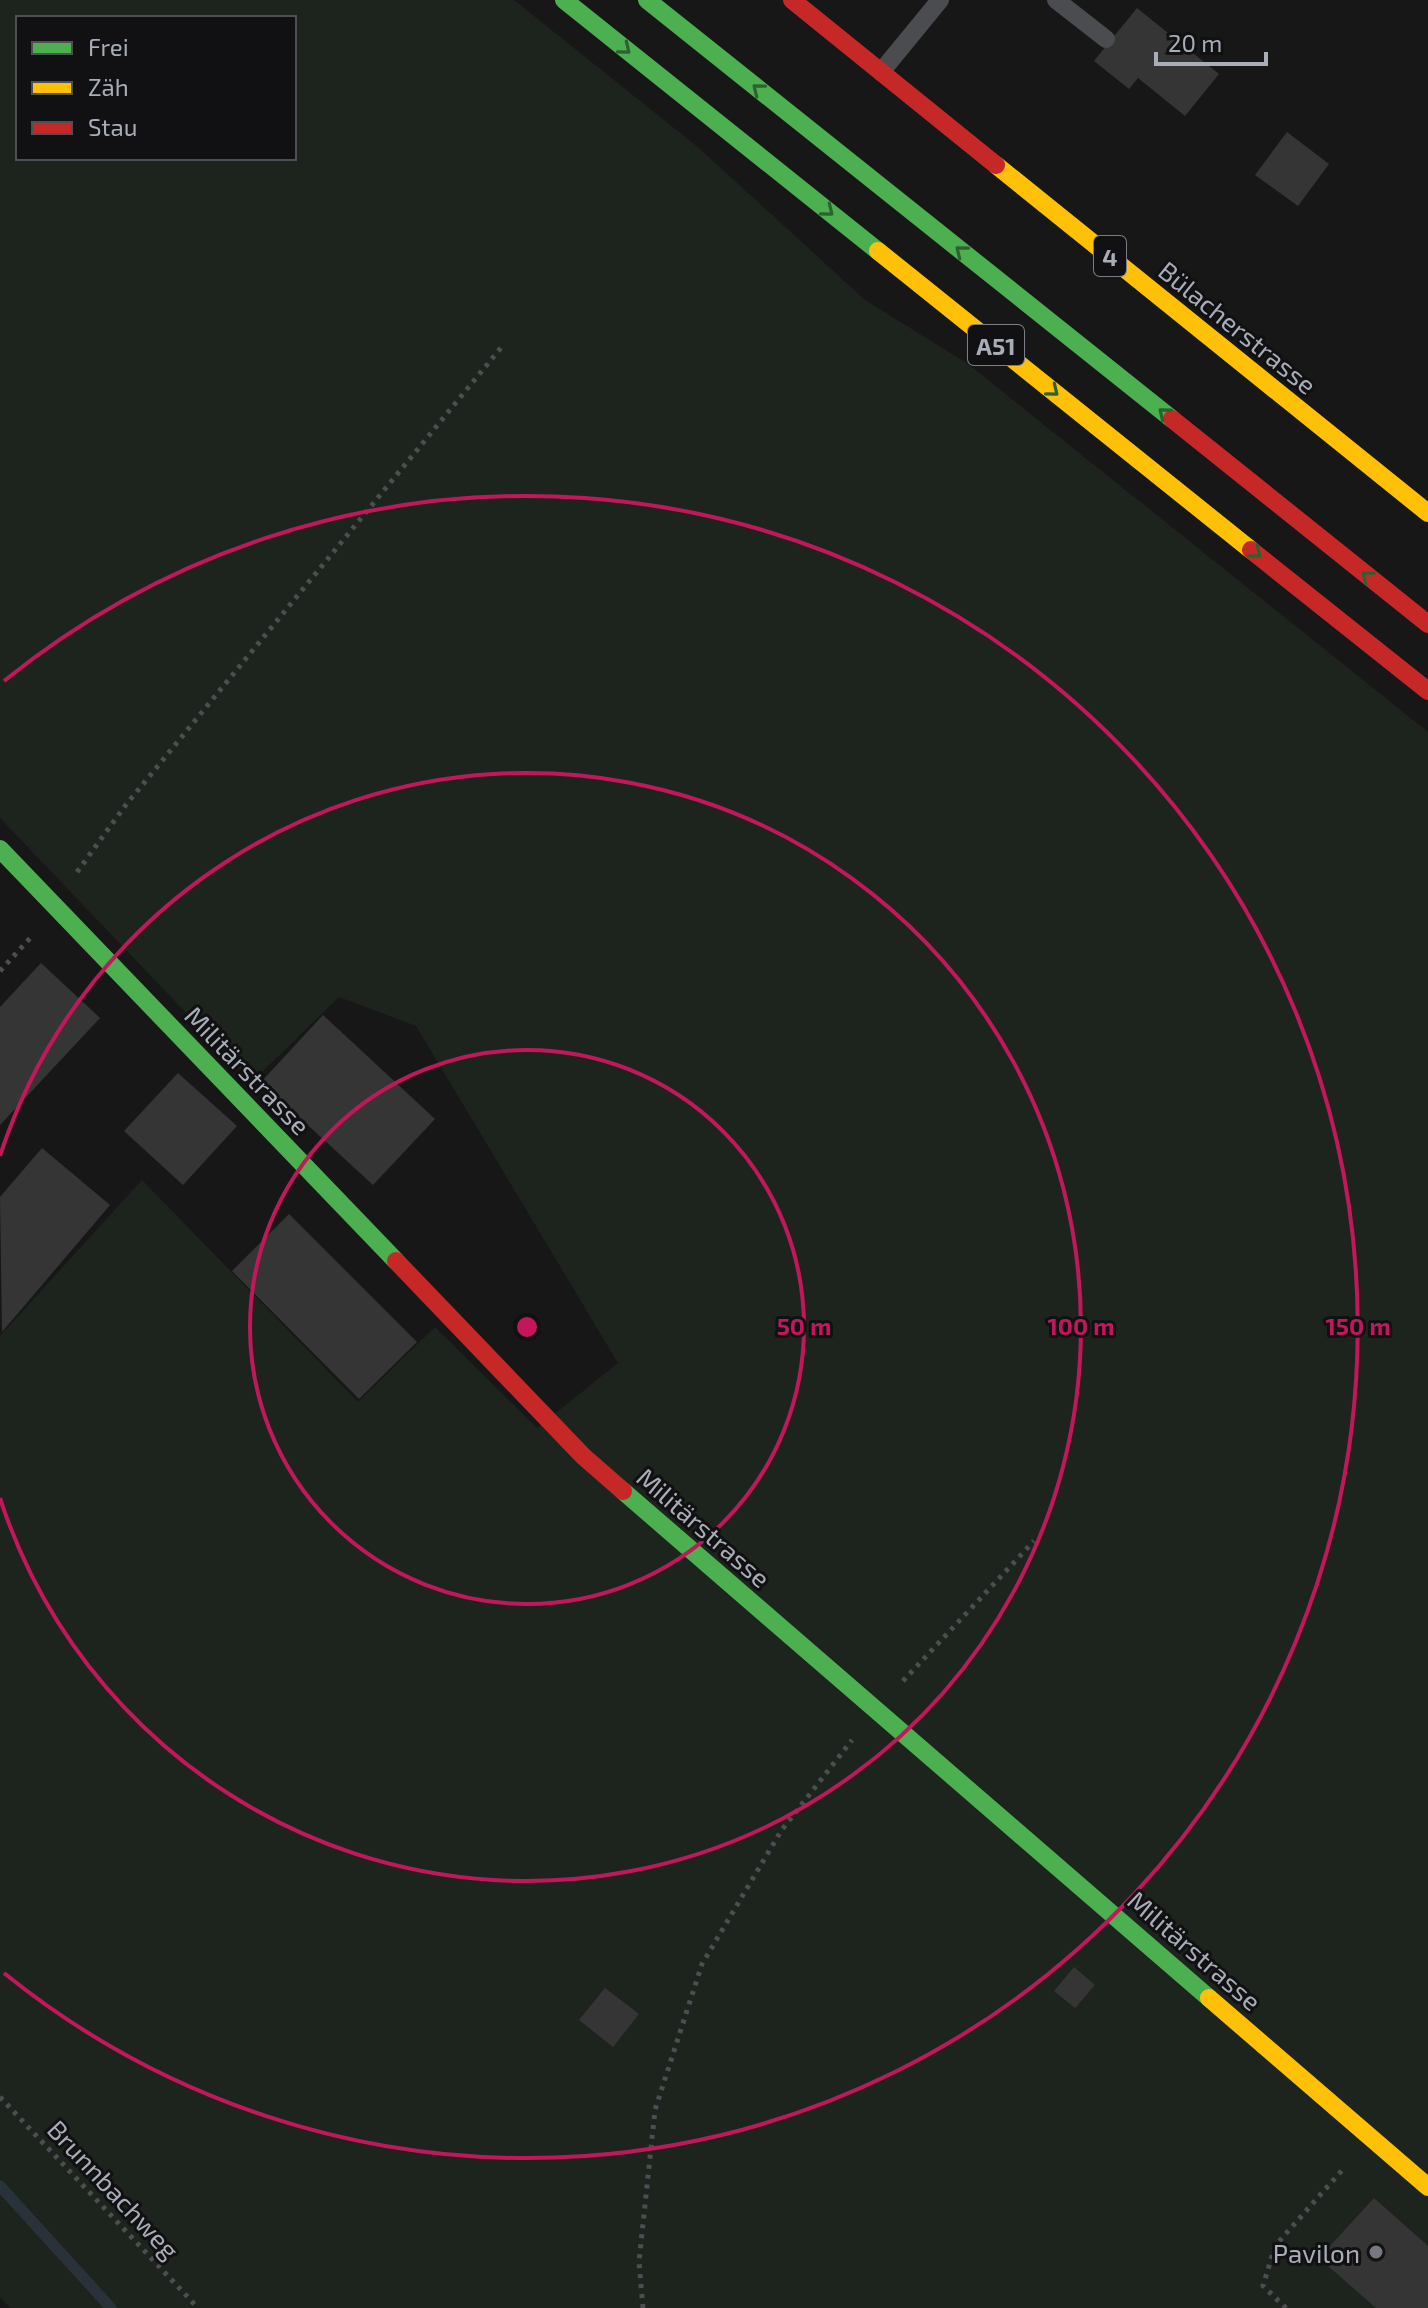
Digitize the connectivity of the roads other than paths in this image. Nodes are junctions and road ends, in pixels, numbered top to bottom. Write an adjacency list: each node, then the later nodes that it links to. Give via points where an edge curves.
1 (564, 0): 10 (main road, A51, one-way to 10)
2 (647, 0): 9 (main road, A51, one-way to 2)
3 (792, 0): 7 (main road, Bülacherstrasse / 4)
4 (940, 0): 7 (lane)
5 (1056, 0): 6 (lane)
6 (1106, 39)
7 (881, 72): 8 (main road, Bülacherstrasse / 4)
8 (1428, 513)
9 (1428, 624)
10 (1428, 691)
11 (0, 849): 12 (main road, Militärstrasse, via 583,1456)
12 (1428, 2187)

